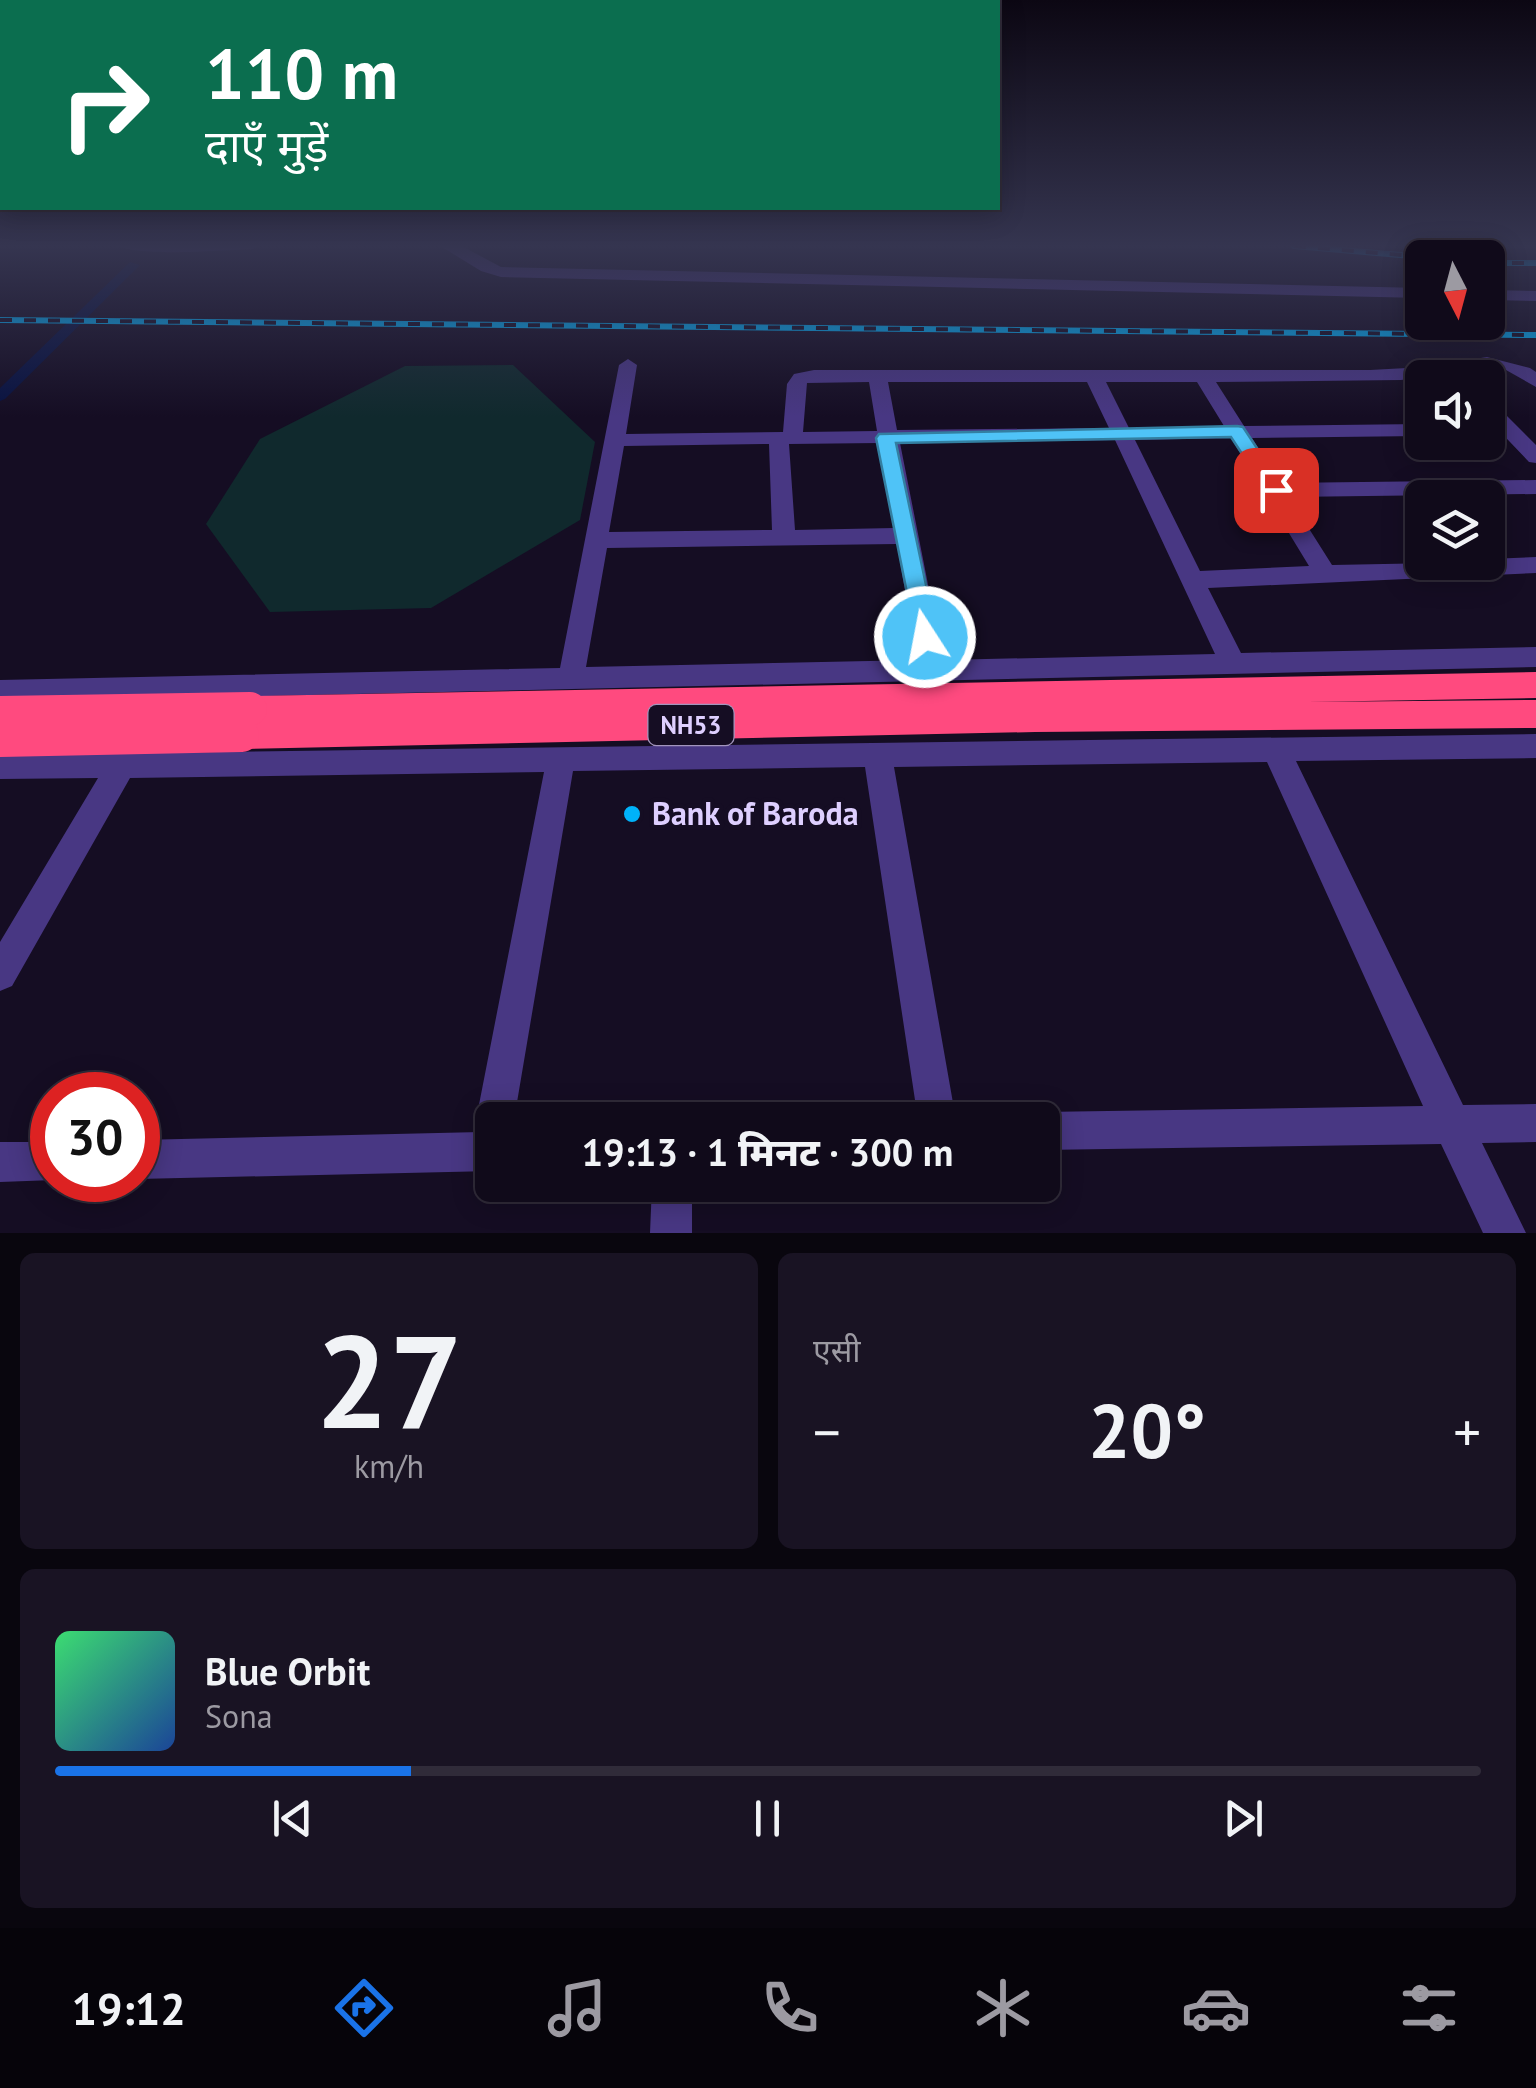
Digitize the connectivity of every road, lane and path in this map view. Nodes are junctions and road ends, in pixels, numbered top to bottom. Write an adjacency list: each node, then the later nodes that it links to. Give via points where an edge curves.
1 (1505, 363): 7 (street)
2 (628, 365): 16 (street)
3 (1201, 373): 4 (street); 6 (street); 11 (street)
4 (1093, 374): 5 (street); 12 (street)
5 (877, 375): 14 (street); 15 (street, via 797,380)
6 (1405, 375)
7 (1536, 381)
8 (1536, 428): 9 (street)
9 (1505, 429)
10 (1405, 430): 11 (street)
11 (1237, 431): 12 (street); 19 (street)
12 (1120, 433): 14 (street); 25 (street)
13 (1505, 434): 17 (street)
14 (886, 438): 15 (street); 21 (street)
15 (786, 439): 16 (street); 20 (street)
16 (615, 440): 22 (street)
17 (1536, 456)
18 (1536, 487): 19 (street)
19 (1276, 490): 24 (street)
20 (784, 536): 21 (street); 22 (street)
21 (905, 536): 28 (street)
22 (597, 540): 29 (street)
23 (1536, 565): 24 (street)
24 (1326, 573): 25 (street)
25 (1192, 580): 27 (street)
26 (1536, 657): 27 (street)
27 (1234, 664): 28 (street)
28 (932, 671): 29 (street)
29 (571, 680): 31 (street)
30 (1536, 684): 33 (highway, NH53)
31 (35, 690): 32 (street); 36 (street)
32 (0, 691)
33 (1138, 705): 34 (highway, NH53, bridge); 35 (highway, NH53); 36 (highway, NH53, bridge)
34 (0, 713)
35 (1536, 714)
36 (0, 741)
37 (1536, 746): 38 (street)
38 (1276, 750): 39 (street); 47 (street)
39 (878, 758): 40 (street); 45 (street)
40 (561, 760): 41 (street); 44 (street)
41 (123, 763): 42 (street); 43 (street)
42 (0, 767)
43 (0, 974)
44 (499, 1102)
45 (935, 1102)
46 (1536, 1123): 47 (street)
47 (1450, 1126): 48 (street); 55 (street)
48 (1060, 1131)
49 (475, 1140): 50 (street)
50 (160, 1158)
51 (30, 1161): 52 (street)
52 (0, 1162)
53 (672, 1202): 54 (street)
54 (671, 1233)
55 (1505, 1233)

